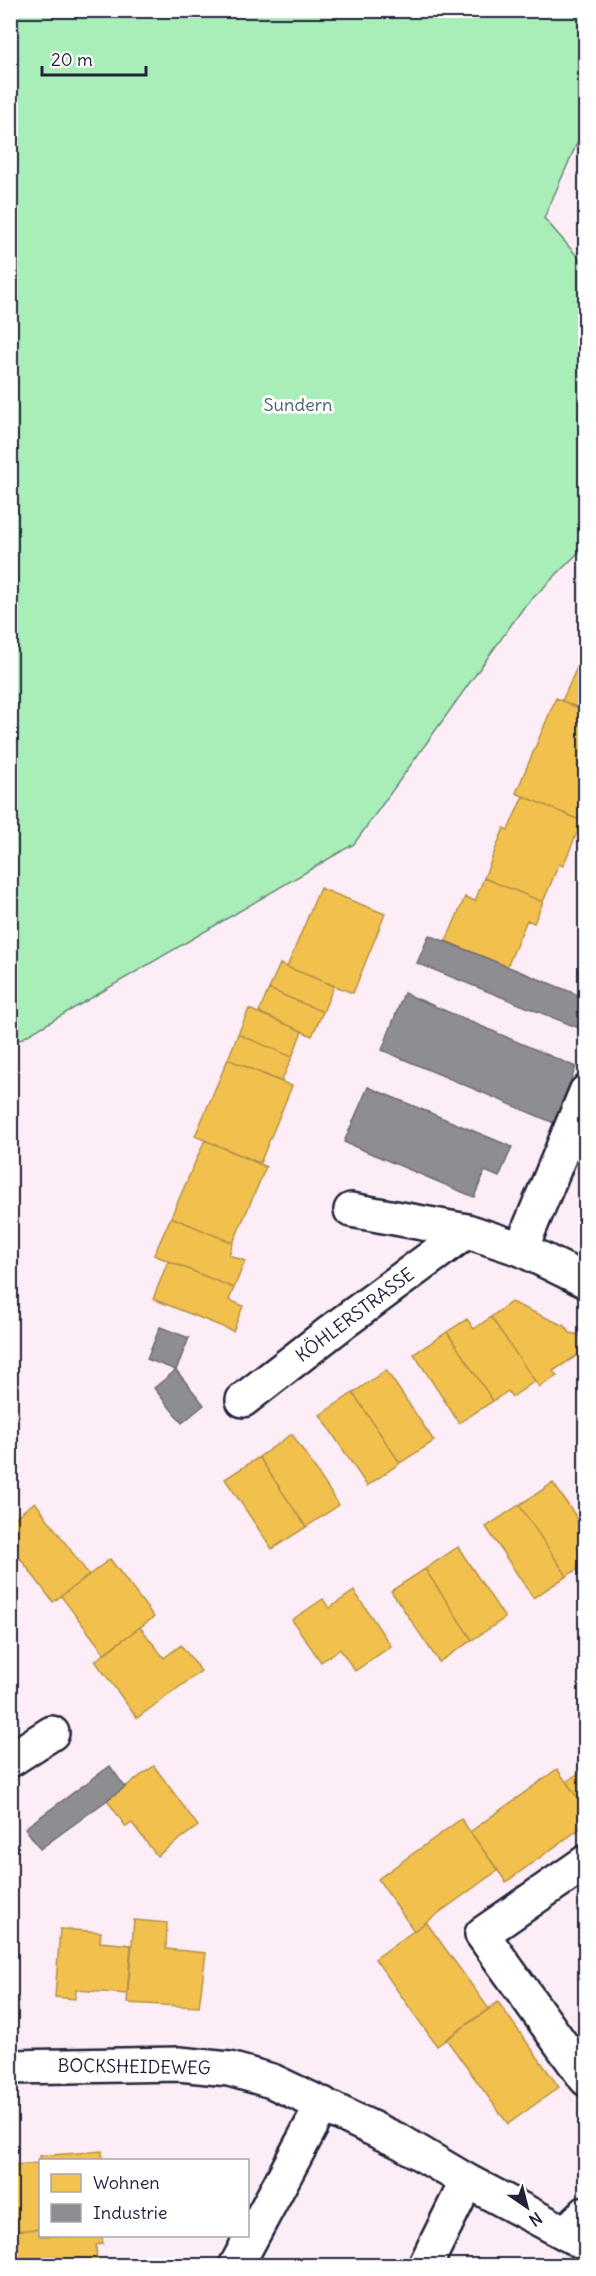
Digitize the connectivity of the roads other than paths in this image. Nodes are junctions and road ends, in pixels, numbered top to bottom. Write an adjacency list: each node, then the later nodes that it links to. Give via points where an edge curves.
1 (585, 1092): 4 (street)
2 (351, 1210): 3 (street)
3 (467, 1231): 4 (street); 6 (street, KÖHLERSTRASSE)
4 (521, 1249): 5 (street)
5 (585, 1281)
6 (243, 1400)
7 (52, 1733): 8 (street)
8 (10, 1760)
9 (585, 1862): 11 (street, via 482,1934)
10 (10, 2067): 12 (street, BOCKSHEIDEWEG, via 179,2064 229,2069)
11 (585, 2079)
12 (322, 2104): 13 (street, BOCKSHEIDEWEG, via 401,2142); 15 (street)
13 (467, 2181): 14 (street, BOCKSHEIDEWEG); 16 (street)
14 (579, 2230)
15 (236, 2265)
16 (425, 2265)

